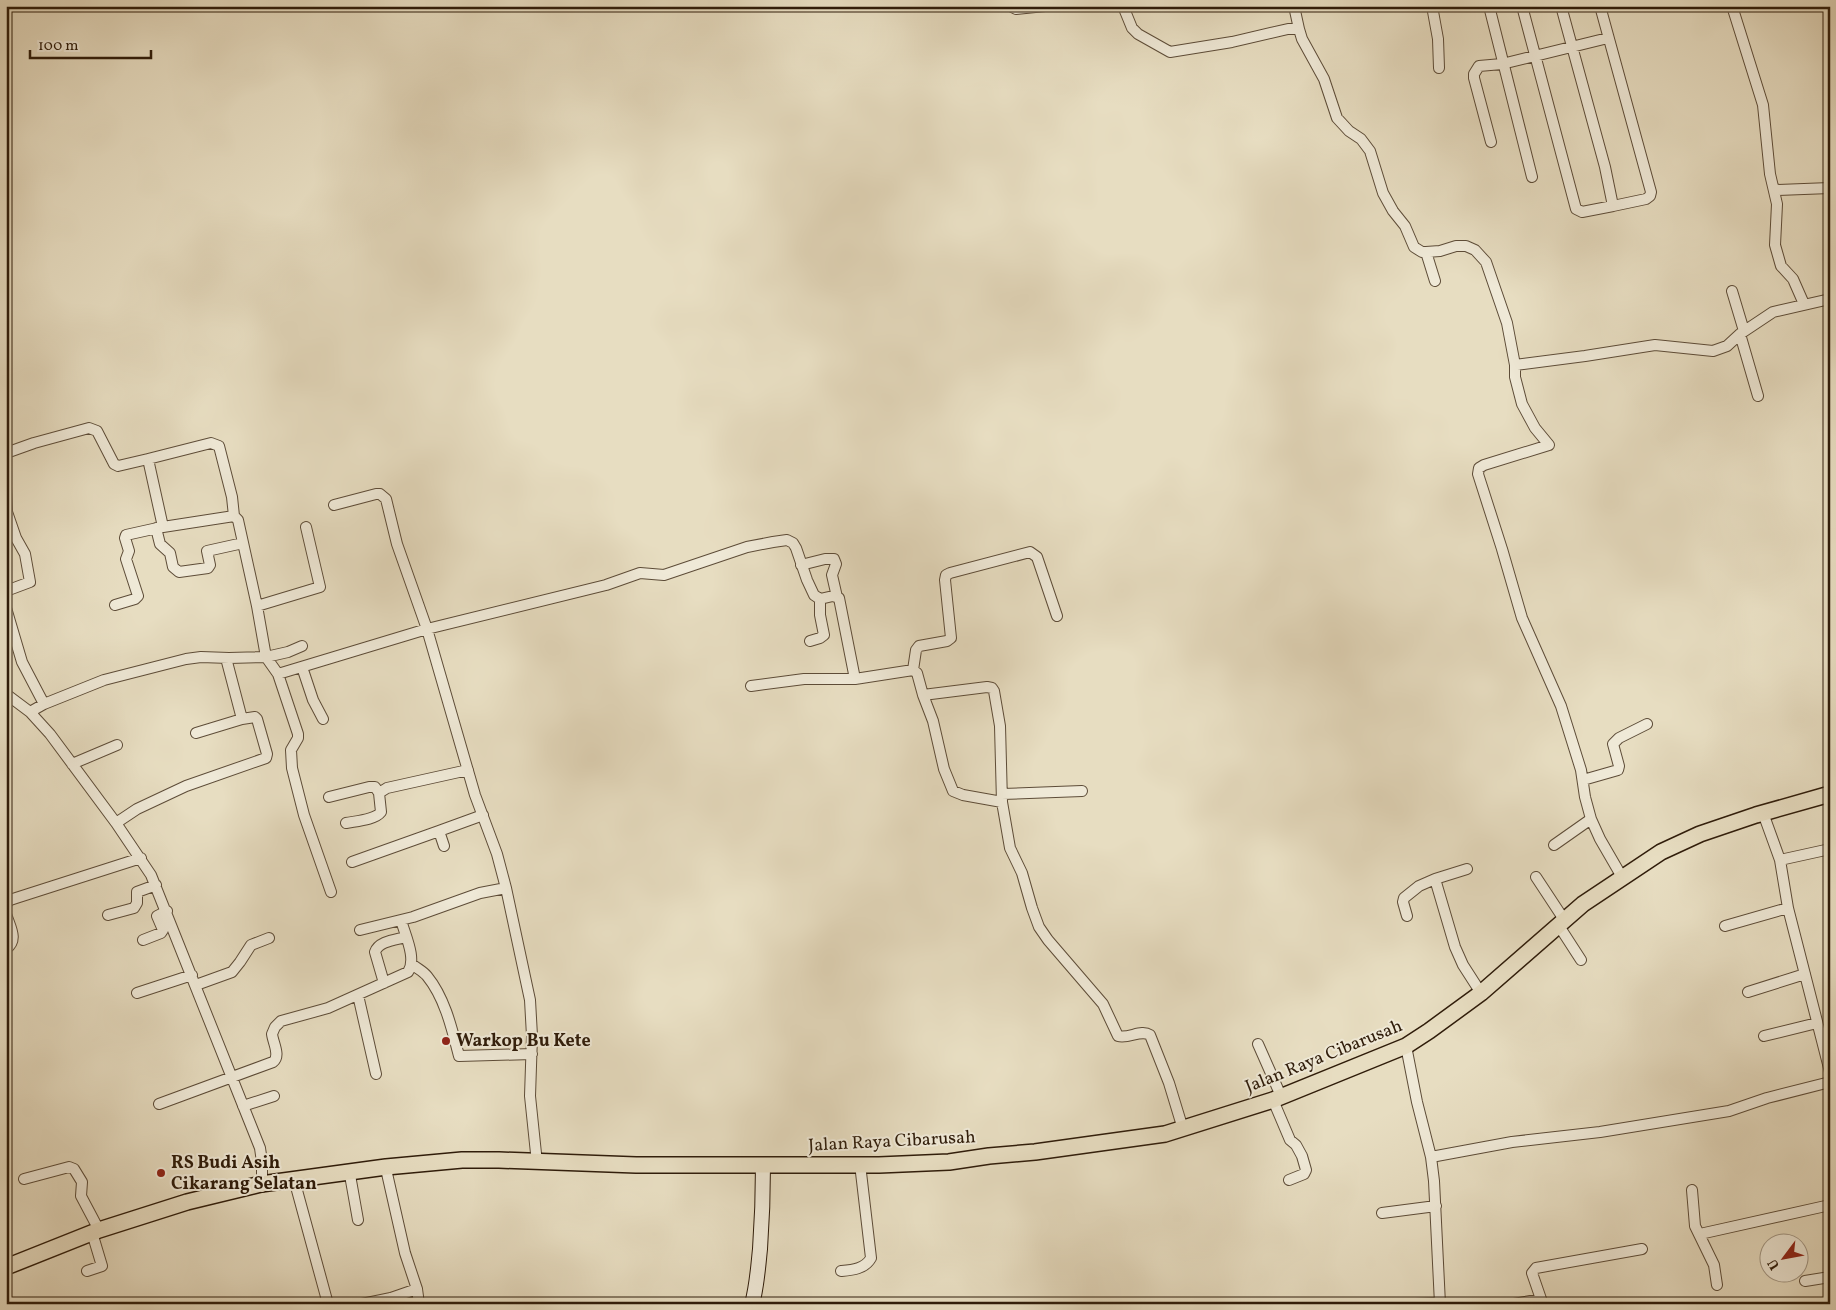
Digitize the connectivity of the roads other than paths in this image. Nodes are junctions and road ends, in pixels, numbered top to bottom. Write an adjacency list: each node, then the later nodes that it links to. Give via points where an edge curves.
1 (1010, 6): 2 (street, via 1016,9)
2 (1045, 6)
3 (1123, 6): 11 (street, via 1138,34 1170,52)
4 (1294, 6): 11 (street)
5 (1432, 6): 16 (street)
6 (1489, 6): 15 (street)
7 (1522, 6): 14 (street)
8 (1561, 6): 13 (street)
9 (1600, 6): 12 (street)
10 (1732, 6): 20 (street, via 1762,100 1770,174)
11 (1298, 29): 22 (street, via 1324,79 1337,118 1366,144 1388,203 1405,226 1414,247)
12 (1608, 38): 13 (street); 21 (street, via 1651,194 1646,199)
13 (1571, 46): 14 (street); 21 (street)
14 (1536, 56): 15 (street); 21 (street, via 1576,209 1582,212)
15 (1502, 64): 17 (street, via 1482,65 1474,74); 18 (street)
16 (1439, 68)
17 (1490, 142)
18 (1532, 177)
19 (1830, 188): 20 (street)
20 (1775, 190): 26 (street, via 1778,211 1775,245 1781,266 1792,279)
21 (1613, 206)
22 (1426, 252): 23 (street); 28 (street, via 1466,246 1482,255 1507,323)
23 (1435, 281)
24 (1732, 291): 27 (street)
25 (1830, 299): 26 (street)
26 (1804, 304): 27 (street, via 1773,312)
27 (1742, 332): 28 (street, via 1727,346 1713,351 1655,345); 29 (street)
28 (1514, 366): 68 (street, via 1526,414 1549,445 1484,465 1478,474 1522,618 1559,700)
29 (1758, 396)
30 (6, 453): 31 (street, via 89,428 97,431 114,464 118,466)
31 (148, 459): 34 (street, via 215,443 220,448); 37 (street)
32 (6, 486): 36 (street)
33 (334, 505): 47 (street, via 376,494 385,498 397,544)
34 (234, 516): 37 (street); 38 (street, via 238,520)
35 (306, 527): 44 (street, via 320,587)
36 (9, 528): 40 (street, via 25,554 30,582)
37 (160, 528): 38 (street, via 160,544 170,553 173,567 179,572 208,568 207,551); 43 (street, via 126,534 129,551 126,559 138,596)
38 (243, 543): 44 (street)
39 (802, 566): 41 (street, via 834,559 836,564 832,575); 42 (street, via 814,595); 47 (street, via 793,543 787,540 773,542 747,547 664,575 640,573 606,585)
40 (6, 591)
41 (837, 597): 42 (street); 55 (street)
42 (820, 599): 48 (street, via 824,635)
43 (115, 604)
44 (257, 606): 50 (street)
45 (6, 608): 59 (street, via 22,662)
46 (1057, 616): 53 (street, via 1037,558 1030,552 950,573 945,580 952,638 919,646)
47 (427, 629): 52 (street); 67 (street)
48 (810, 641)
49 (302, 646): 50 (street)
50 (266, 657): 51 (street); 54 (street)
51 (226, 658): 59 (street, via 186,659 104,680); 61 (street)
52 (302, 667): 54 (street); 62 (street)
53 (913, 670): 55 (street); 58 (street, via 917,672)
54 (278, 674): 92 (street, via 298,734 291,750 292,768 304,815)
55 (855, 679): 56 (street, via 804,679)
56 (751, 686)
57 (6, 694): 60 (street)
58 (923, 695): 73 (street, via 953,790 963,795); 73 (street, via 992,688 1000,726)
59 (44, 704): 60 (street)
60 (30, 712): 66 (street)
61 (242, 718): 64 (street); 77 (street, via 258,719 266,758 186,786 137,808)
62 (323, 719)
63 (1647, 724): 68 (street, via 1613,744 1618,770)
64 (196, 733)
65 (117, 745): 66 (street)
66 (72, 764): 77 (street)
67 (468, 770): 70 (street, via 387,788); 75 (street)
68 (1583, 780): 76 (street)
69 (1082, 791): 73 (street)
70 (379, 793): 72 (street, via 376,788 369,787); 78 (street, via 379,815)
71 (1830, 794): 74 (main road, Jalan Raya Cibarusah)
72 (329, 797)
73 (1002, 798): 129 (street, via 1007,841 1022,873 1039,927 1103,1004 1118,1036 1150,1035)
74 (1763, 813): 84 (street); 88 (main road, Jalan Raya Cibarusah, via 1673,845)
75 (483, 815): 79 (street); 91 (street)
76 (1591, 819): 80 (street); 88 (street)
77 (116, 822): 83 (street)
78 (346, 822)
79 (439, 832): 81 (street); 85 (street)
80 (1554, 845)
81 (444, 846)
82 (1830, 849): 84 (street)
83 (141, 858): 90 (street); 93 (street)
84 (1780, 860): 94 (street)
85 (352, 862)
86 (1467, 869): 89 (street)
87 (1536, 877): 100 (street)
88 (1622, 877): 100 (main road, Jalan Raya Cibarusah, via 1583,904)
89 (1435, 879): 98 (street, via 1404,898); 113 (street, via 1455,948)
90 (156, 885): 95 (street); 97 (street, via 137,892 134,908)
91 (506, 888): 99 (street, via 480,893); 120 (street, via 530,1000)
92 (331, 892)
93 (6, 904)
94 (1788, 908): 101 (street); 109 (street)
95 (167, 911): 105 (street, via 158,916 161,933); 110 (street)
96 (6, 914): 106 (street, via 13,939)
97 (108, 916)
98 (1406, 916)
99 (401, 920): 102 (street); 103 (street)
100 (1562, 924): 107 (street); 113 (main road, Jalan Raya Cibarusah)
101 (1725, 926)
102 (360, 930)
103 (406, 937): 108 (street); 111 (street, via 376,948)
104 (270, 938): 110 (street, via 251,945 232,972)
105 (143, 940)
106 (6, 949)
107 (1581, 960)
108 (412, 964): 111 (street, via 403,976); 120 (street, via 426,975 437,993 449,1019 459,1056)
109 (1805, 974): 112 (street); 116 (street)
110 (194, 980): 114 (street); 123 (street)
111 (384, 983): 115 (street)
112 (1748, 992)
113 (1481, 993): 119 (main road, Jalan Raya Cibarusah)
114 (137, 994)
115 (358, 995): 122 (street); 123 (street, via 279,1023 272,1034 276,1060)
116 (1817, 1023): 117 (street); 121 (street)
117 (1764, 1036)
118 (1258, 1044): 126 (street)
119 (1406, 1046): 126 (main road, Jalan Raya Cibarusah); 130 (street)
120 (532, 1054): 131 (street, via 530,1096)
121 (1830, 1072)
122 (376, 1074)
123 (232, 1077): 127 (street); 128 (street)
124 (1830, 1082): 130 (street, via 1729,1111)
125 (274, 1096): 128 (street)
126 (1277, 1098): 129 (main road, Jalan Raya Cibarusah); 137 (street, via 1290,1140 1302,1156 1306,1170)
127 (158, 1104)
128 (243, 1106): 139 (street, via 261,1153)
129 (1183, 1129): 132 (main road, Jalan Raya Cibarusah, via 1153,1136 949,1162)
130 (1431, 1157): 142 (street)
131 (536, 1162): 133 (main road, Jalan Raya Cibarusah); 134 (main road, Jalan Raya Cibarusah); 139 (main road, Jalan Raya Cibarusah, via 462,1160)
132 (860, 1164): 133 (main road, Jalan Raya Cibarusah); 150 (street, via 871,1258 861,1267)
133 (763, 1166): 158 (street, via 758,1264)
134 (386, 1169): 135 (main road, Jalan Raya Cibarusah); 154 (street)
135 (350, 1175): 138 (main road, Jalan Raya Cibarusah); 144 (street)
136 (24, 1179): 145 (street, via 74,1169 82,1182 81,1196)
137 (1289, 1180)
138 (295, 1182): 139 (main road, Jalan Raya Cibarusah); 155 (street)
139 (262, 1185): 145 (main road, Jalan Raya Cibarusah, via 186,1202)
140 (1692, 1190): 146 (street, via 1695,1226)
141 (1830, 1205): 146 (street)
142 (1436, 1206): 143 (street); 160 (street)
143 (1382, 1213)
144 (358, 1220)
145 (96, 1233): 148 (main road, Jalan Raya Cibarusah); 149 (street, via 102,1266)
146 (1700, 1234): 153 (street, via 1714,1265)
147 (1642, 1249): 161 (street, via 1535,1269 1532,1273 1541,1299)
148 (6, 1268)
149 (87, 1271)
150 (841, 1271)
151 (1830, 1277): 152 (street)
152 (1808, 1281)
153 (1717, 1286)
154 (417, 1290): 156 (street); 157 (street)
155 (328, 1304)
156 (362, 1304)
157 (418, 1304)
158 (752, 1304)
159 (1415, 1304): 160 (street)
160 (1440, 1304)
161 (1514, 1304)

